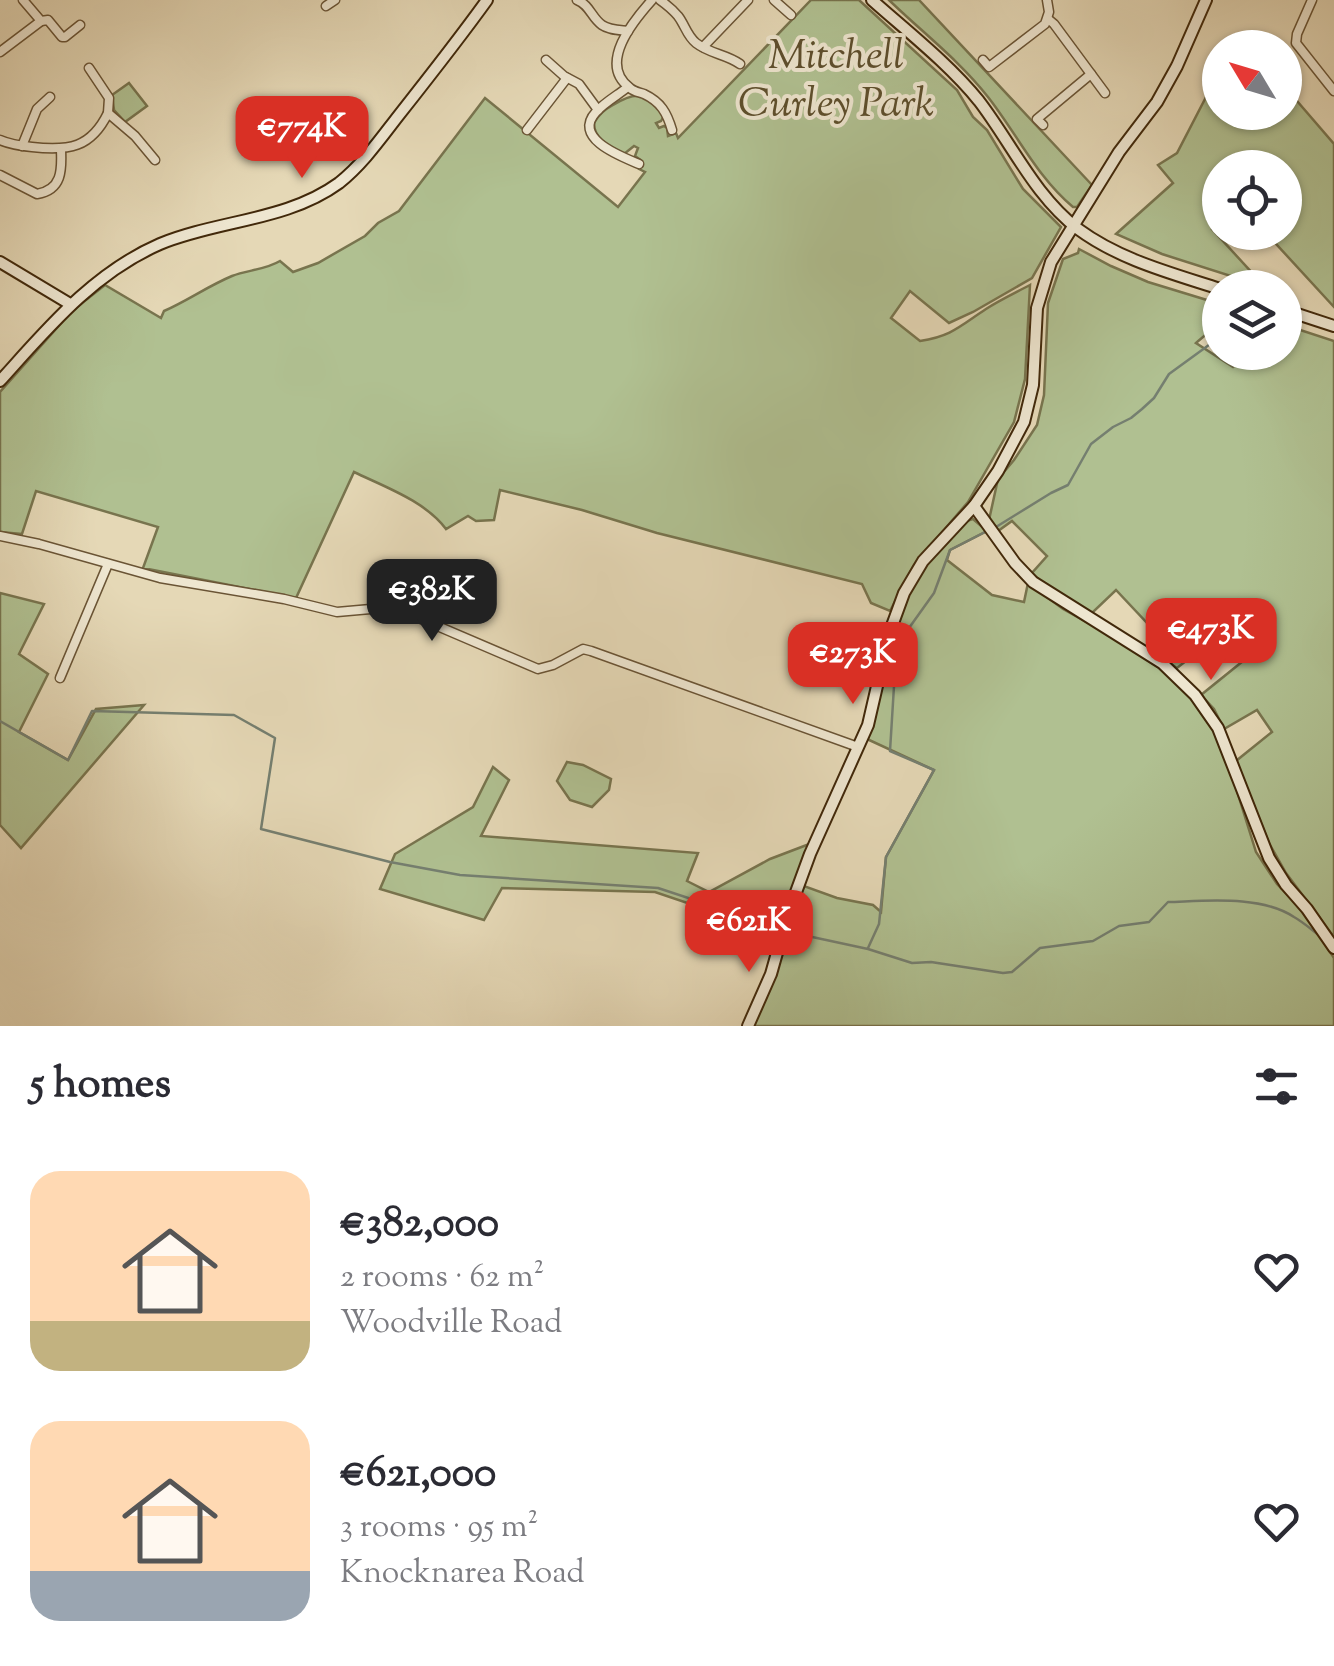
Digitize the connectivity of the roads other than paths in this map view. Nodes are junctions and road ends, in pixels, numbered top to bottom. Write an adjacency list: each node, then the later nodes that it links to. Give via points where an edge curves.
1 (23, 0): 18 (street)
2 (335, 0): 15 (street)
3 (487, 0): 49 (street, via 339,182 279,211 161,244)
4 (577, 0): 20 (street, via 600,24)
5 (652, 0): 20 (street)
6 (660, 0): 21 (street)
7 (748, 0): 21 (street)
8 (774, 0): 14 (street)
9 (872, 0): 46 (street, via 961,80 1031,179)
10 (1047, 0): 17 (street)
11 (1206, 0): 46 (street, via 1157,102)
12 (1296, 0): 13 (street)
13 (1311, 3): 30 (street, via 1296,44)
14 (785, 4): 16 (street)
15 (326, 6)
16 (791, 15)
17 (1048, 19): 24 (street, via 989,67); 27 (street)
18 (41, 21): 19 (street, via 63,37); 22 (street)
19 (80, 25)
20 (628, 31): 29 (street, via 617,58)
21 (702, 47): 25 (street)
22 (0, 52)
23 (546, 60): 28 (street)
24 (983, 60)
25 (740, 64)
26 (90, 68): 34 (street, via 109,98)
27 (1091, 74): 31 (street); 36 (street, via 1037,118)
28 (567, 78): 33 (street); 37 (street)
29 (628, 88): 33 (street); 35 (street, via 664,108)
30 (1334, 92)
31 (1105, 93)
32 (50, 98): 39 (street, via 37,108)
33 (598, 110): 42 (street, via 589,130)
34 (108, 113): 41 (street, via 93,138); 43 (street)
35 (668, 125)
36 (1043, 125)
37 (527, 130)
38 (0, 140): 39 (street)
39 (22, 146): 41 (street)
40 (636, 148): 42 (street)
41 (61, 150): 45 (street, via 60,177 44,194)
42 (628, 159): 44 (street)
43 (155, 160)
44 (639, 164)
45 (0, 175)
46 (1074, 225): 48 (street, via 1122,255); 53 (street, via 1039,299 1034,385 1024,422)
47 (0, 262): 49 (street)
48 (1202, 283)
49 (70, 304): 52 (street)
50 (1302, 316): 51 (street)
51 (1334, 326)
52 (0, 381)
53 (974, 506): 57 (street, via 924,560 904,593); 58 (street, via 1033,582 1162,662 1195,695 1218,728 1268,858)
54 (0, 536): 55 (street)
55 (108, 564): 56 (street); 57 (street, via 337,612 393,606 538,670 592,651)
56 (60, 678)
57 (858, 748): 59 (street, via 810,854)
58 (1334, 948)
59 (748, 1026)

